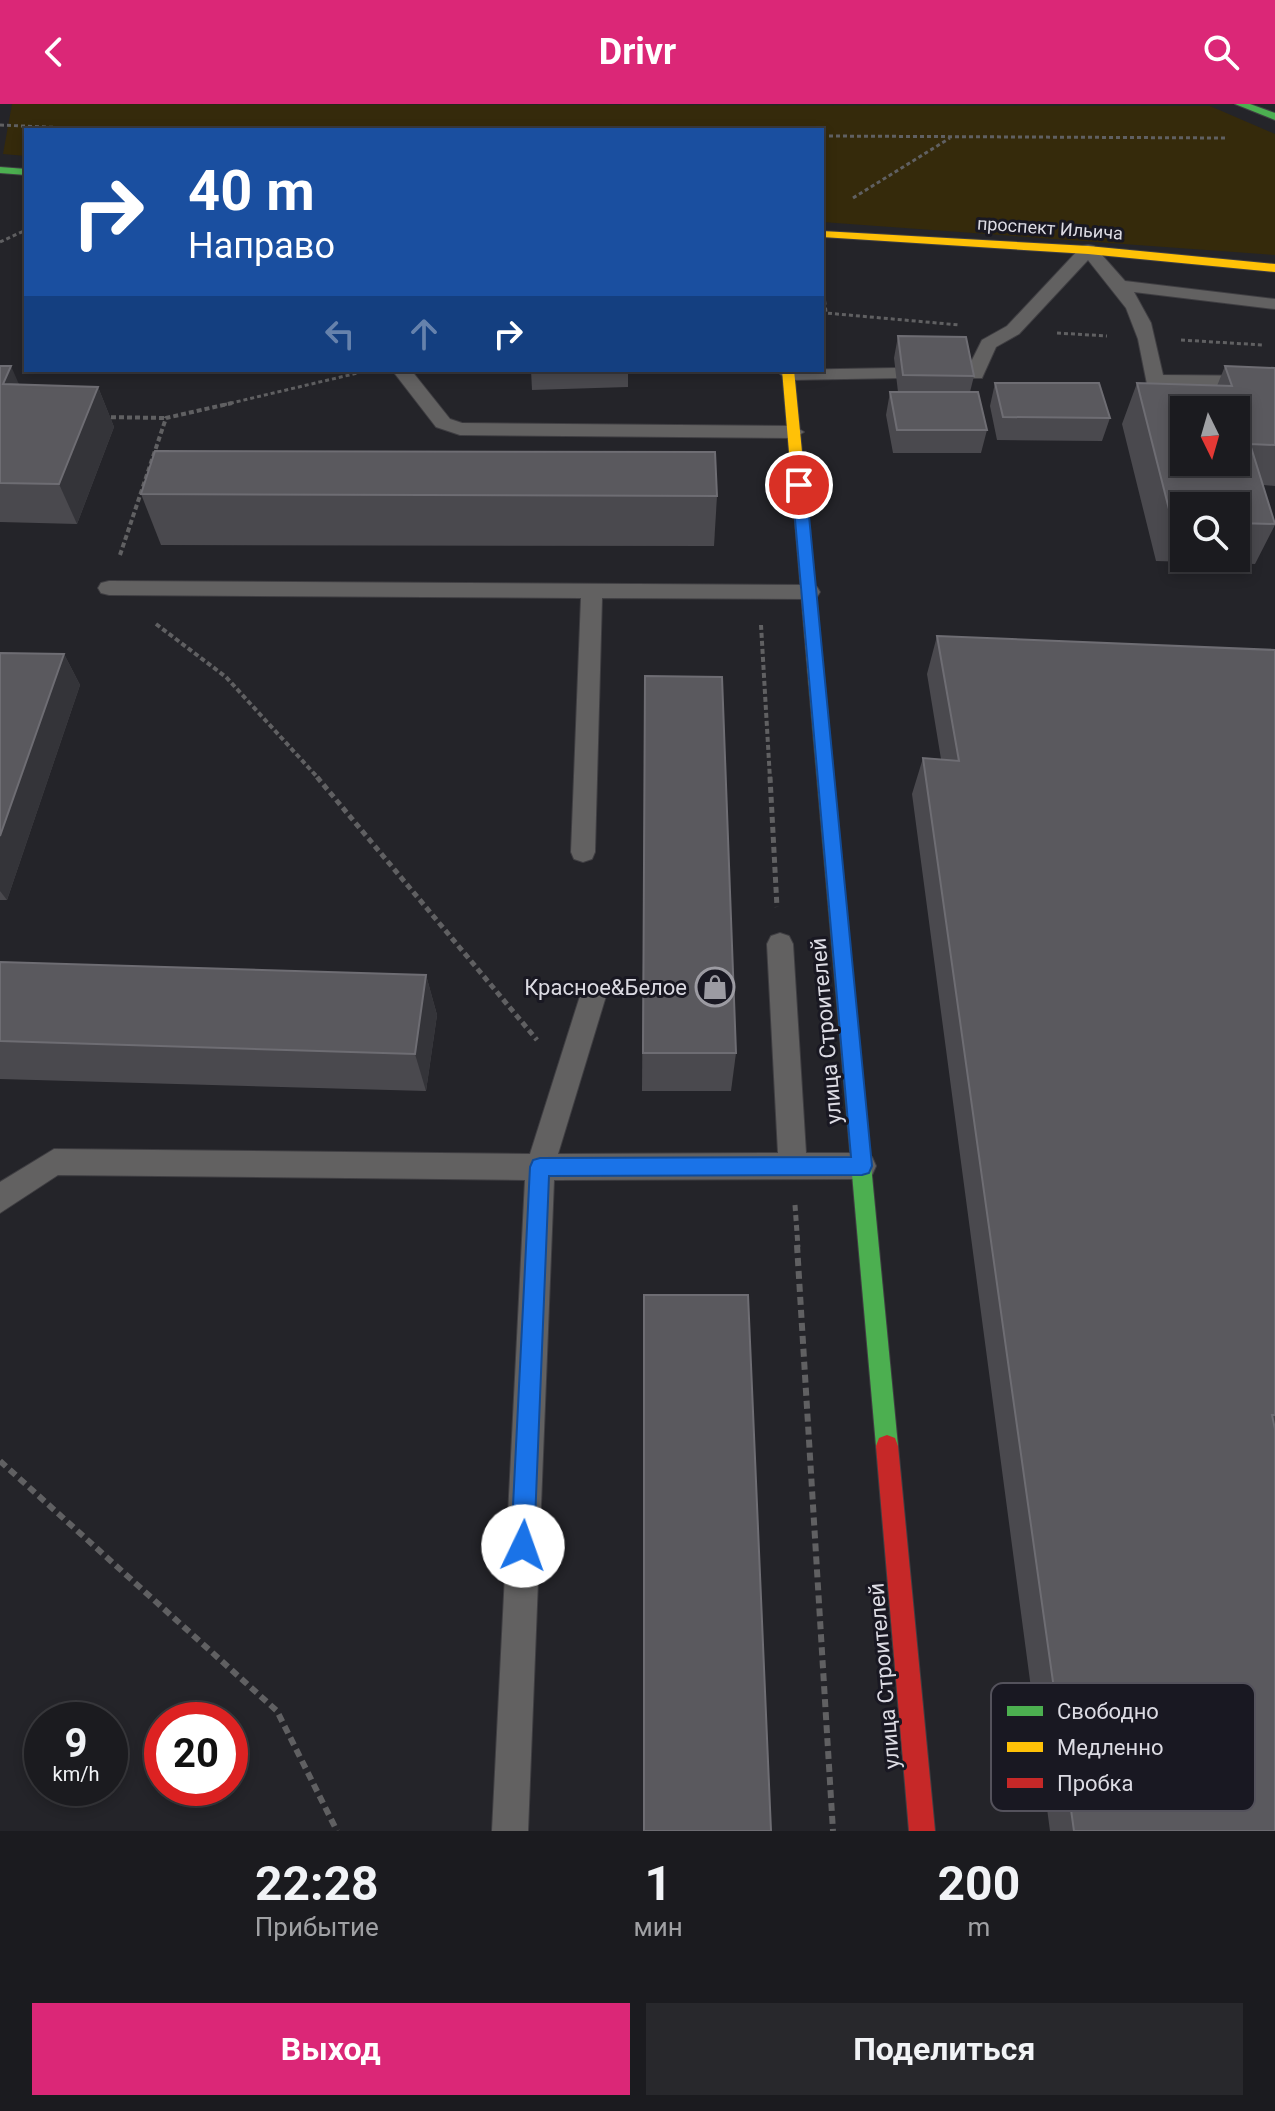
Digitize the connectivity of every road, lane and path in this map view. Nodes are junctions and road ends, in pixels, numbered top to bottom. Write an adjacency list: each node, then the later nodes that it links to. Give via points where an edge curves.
1 (1240, 104): 2 (street)
2 (1275, 117)
3 (0, 125): 4 (path)
4 (67, 128)
5 (824, 136): 6 (path)
6 (952, 136): 7 (path); 10 (path)
7 (1229, 138)
8 (0, 170): 9 (street)
9 (24, 172)
10 (843, 205)
11 (24, 231): 13 (path)
12 (824, 234): 14 (street, проспект Ильича)
13 (0, 242)
14 (1088, 250): 15 (street, проспект Ильича); 16 (lane); 24 (lane, via 1013,330 988,344 975,374)
15 (1275, 268)
16 (1123, 286): 18 (lane); 25 (lane, via 1150,338 1154,380)
17 (824, 296): 19 (path)
18 (1275, 304)
19 (826, 313)
20 (362, 372): 27 (path)
21 (403, 372): 28 (lane, via 443,423 460,429)
22 (789, 372): 23 (lane); 28 (street, улица Строителей)
23 (895, 374)
24 (963, 374)
25 (1275, 382)
26 (91, 417): 27 (path)
27 (166, 418): 29 (path)
28 (794, 432): 32 (street, улица Строителей)
29 (109, 588): 30 (lane); 37 (path, via 226,677 328,789)
30 (592, 590): 31 (lane); 33 (lane)
31 (759, 592): 32 (lane); 34 (path)
32 (809, 592): 38 (street, улица Строителей)
33 (583, 852)
34 (776, 892)
35 (780, 944): 40 (lane)
36 (593, 996): 37 (lane)
37 (567, 1077): 39 (lane)
38 (862, 1166): 40 (lane); 46 (street, улица Строителей)
39 (540, 1167): 40 (lane); 41 (lane, via 54,1162); 44 (lane)
40 (793, 1167): 45 (path)
41 (0, 1199)
42 (0, 1461): 43 (path, via 277,1711)
43 (337, 1831)
44 (510, 1831)
45 (833, 1831)
46 (922, 1831)

